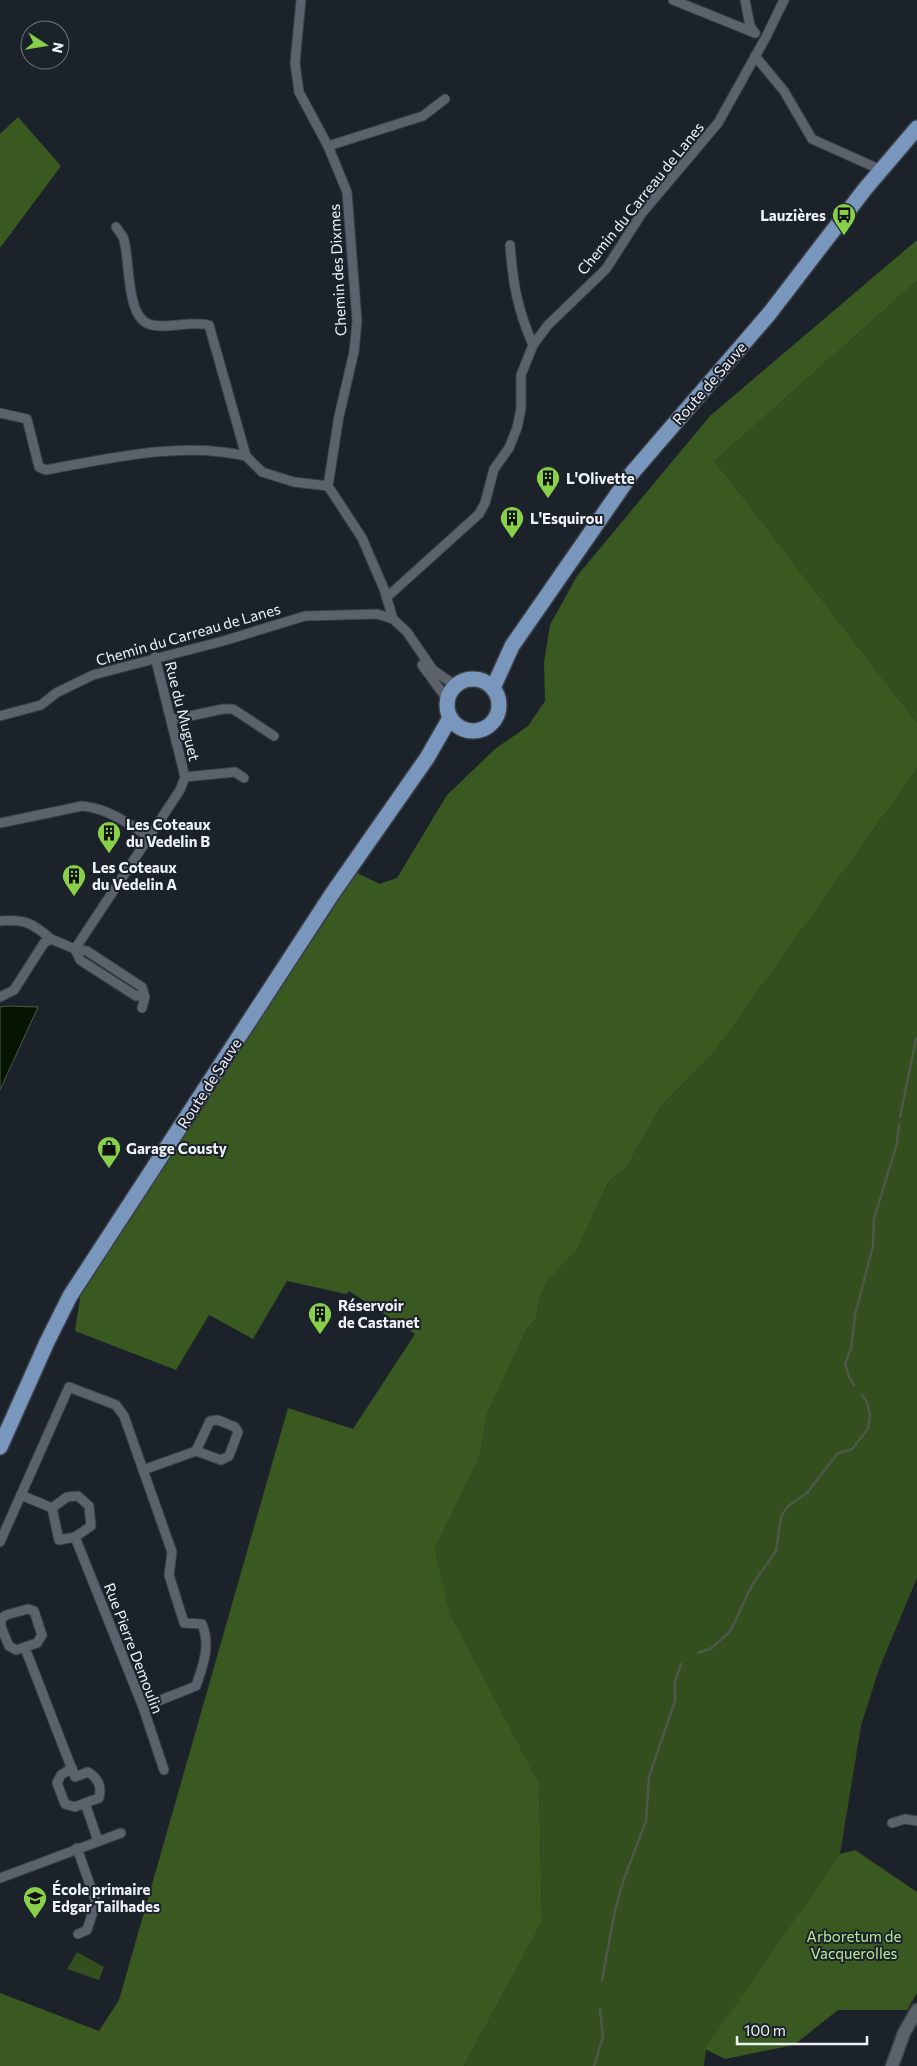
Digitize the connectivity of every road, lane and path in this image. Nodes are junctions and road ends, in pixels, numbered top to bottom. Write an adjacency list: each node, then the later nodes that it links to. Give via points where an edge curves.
1 (301, 0): 10 (street, Chemin des Dixmes, via 295,63 299,92)
2 (673, 0): 5 (street)
3 (745, 0): 5 (street)
4 (784, 0): 6 (street, Chemin du Carreau de Lanes)
5 (754, 32): 6 (street)
6 (766, 38): 7 (street, Chemin du Carreau de Lanes)
7 (755, 56): 11 (street, via 784,91 812,139); 14 (street, Chemin du Carreau de Lanes, via 718,124 642,213 606,269)
8 (445, 99): 10 (street, via 423,116)
9 (917, 128): 11 (main road, Route de Sauve)
10 (328, 146): 17 (street, Chemin des Dixmes, via 347,192 357,321)
11 (880, 170): 21 (main road, Route de Sauve, via 769,314 632,473)
12 (116, 227): 16 (street, via 123,237 131,292 143,321 153,326 197,322 209,325)
13 (510, 245): 14 (street, via 514,293)
14 (532, 345): 18 (street, Chemin du Carreau de Lanes, via 521,375 522,409 517,428 509,448 494,469 479,514)
15 (0, 413): 16 (street, via 27,419 39,468 46,470 147,453 223,451)
16 (246, 456): 17 (street, via 262,472 294,482)
17 (328, 486): 18 (street, via 362,538)
18 (387, 597): 19 (street)
19 (392, 619): 20 (street, via 407,632); 22 (street, Chemin du Carreau de Lanes, via 377,614 304,616)
20 (414, 644): 25 (street); 25 (street, via 423,666)
21 (512, 646): 23 (main road, Route de Sauve, via 491,669); 24 (main road, Route de Sauve)
22 (155, 658): 26 (street, Chemin du Carreau de Lanes, via 93,675 56,693 41,705); 28 (street, Rue du Muguet)
23 (474, 679): 24 (main road); 25 (main road, via 467,679)
24 (493, 688): 29 (main road, via 499,704 494,721 480,730)
25 (451, 692): 27 (main road)
26 (0, 716)
27 (450, 718): 29 (main road); 31 (main road, Route de Sauve)
28 (171, 720): 30 (street, via 233,709); 32 (street, Rue du Muguet)
29 (463, 729): 31 (main road, Route de Sauve)
30 (274, 736)
31 (427, 758): 41 (main road, Route de Sauve, via 332,894 70,1296)
32 (185, 777): 33 (street, via 236,772); 35 (street, Rue du Muguet, via 180,790)
33 (244, 778)
34 (0, 823): 35 (street, via 82,806 95,807)
35 (149, 836): 38 (street, Rue du Muguet)
36 (0, 921): 37 (street, via 30,922)
37 (51, 939): 38 (street); 39 (street, via 44,943 14,990)
38 (75, 949): 40 (street, via 87,951 142,988 145,997)
39 (0, 997)
40 (142, 1008)
41 (0, 1447)
42 (196, 1451): 42 (street, via 221,1460 229,1456 238,1432 235,1427 218,1420 210,1421); 43 (street)
43 (143, 1470): 44 (street, via 124,1416 116,1405 69,1387); 50 (street, via 172,1552 169,1575 184,1623 202,1624 207,1636 206,1656 196,1686)
44 (21, 1496): 45 (street); 47 (street)
45 (52, 1508): 46 (street, via 59,1540); 46 (street, via 67,1497 78,1496 89,1506 91,1526)
46 (75, 1537): 50 (street, Rue Pierre Demoulin)
47 (0, 1542)
48 (1, 1619): 49 (street, via 9,1646 16,1650); 49 (street, via 28,1609 34,1611 42,1635 37,1643)
49 (25, 1648): 51 (street)
50 (143, 1707): 52 (street, Rue Pierre Demoulin)
51 (72, 1768): 53 (street, via 61,1775 57,1783 65,1804); 53 (street, via 75,1776 88,1772 97,1778 101,1790 99,1798)
52 (164, 1770)
53 (85, 1803): 57 (street)
54 (917, 1821): 55 (street, via 905,1819)
55 (892, 1823)
56 (121, 1833): 57 (street)
57 (98, 1841): 58 (street)
58 (77, 1848): 59 (street); 60 (street, via 96,1902 87,1930)
59 (0, 1878)
60 (78, 1934)
61 (917, 2010): 62 (street)
62 (892, 2066)

